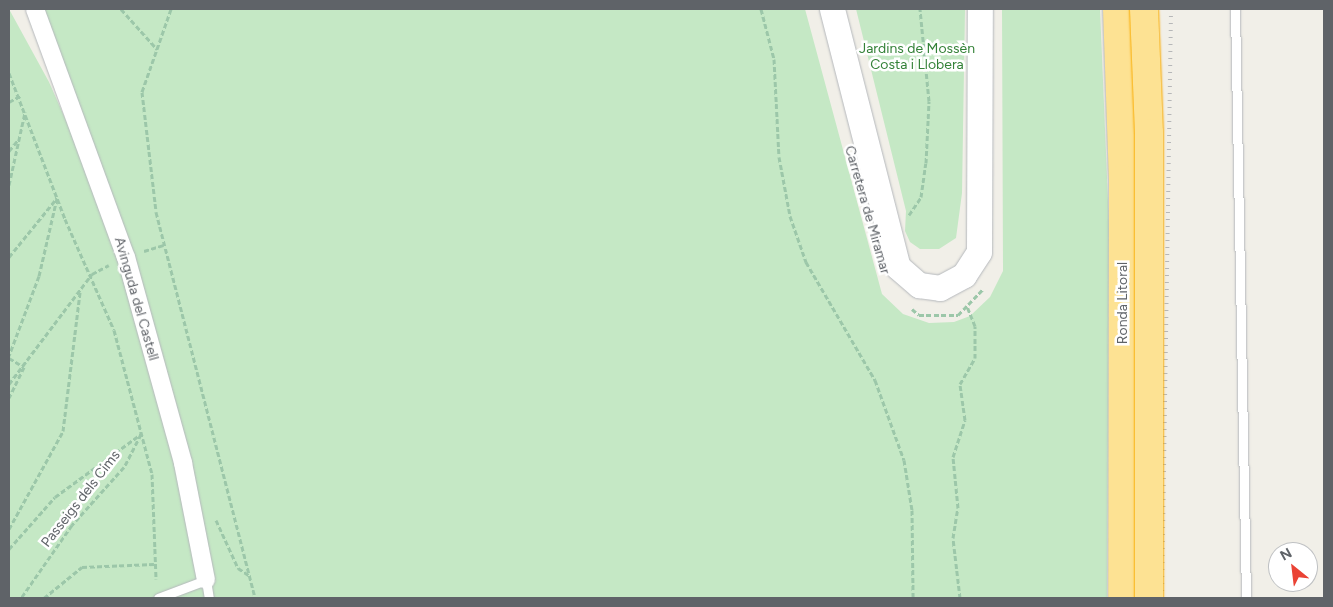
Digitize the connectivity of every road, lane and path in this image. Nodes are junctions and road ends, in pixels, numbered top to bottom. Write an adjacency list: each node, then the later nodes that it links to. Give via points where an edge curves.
1 (35, 9): 39 (street, Avinguda del Castell, via 126,258 183,463)
2 (121, 9): 11 (path)
3 (171, 9): 11 (path)
4 (761, 9): 45 (path, via 774,59 779,157 790,216 806,262 875,380 904,460 912,510)
5 (832, 9): 7 (street, Carretera de Miramar, via 898,267 919,285 940,288 964,275 979,252)
6 (920, 9): 20 (path, via 929,101 926,163 921,197 911,215)
7 (980, 9)
8 (1117, 9): 47 (highway, Ronda Litoral, via 1123,179)
9 (1144, 9): 48 (highway, Ronda Litoral, bridge, via 1149,142)
10 (1235, 9): 49 (lane)
11 (157, 49): 21 (path, via 142,92 156,212)
12 (9, 73): 13 (path)
13 (20, 96): 14 (path); 15 (path)
14 (9, 102)
15 (25, 112): 16 (path); 19 (path)
16 (20, 138): 17 (path); 18 (path)
17 (9, 151)
18 (9, 185)
19 (57, 198): 23 (path); 25 (path); 30 (path, via 39,276)
20 (903, 216)
21 (164, 245): 22 (path); 44 (path)
22 (136, 253)
23 (9, 257)
24 (115, 262): 25 (path)
25 (92, 274): 27 (path); 34 (path, via 114,330)
26 (986, 284): 29 (path, via 983,293)
27 (80, 292): 31 (path); 35 (path, via 63,431)
28 (905, 302): 29 (path, via 919,315 958,315)
29 (967, 306): 46 (path, via 975,326 975,358 960,384 965,420 953,457 958,508 953,538)
30 (9, 357): 31 (path)
31 (24, 366): 32 (path); 33 (path)
32 (9, 384)
33 (9, 398)
34 (141, 434): 36 (path, Passeigs dels Cims, via 55,497); 37 (path, via 152,474); 40 (path, Passeigs dels Cims, via 124,467 72,525)
35 (9, 529)
36 (9, 549)
37 (154, 564): 38 (path); 41 (path, via 82,567)
38 (156, 579)
39 (206, 580): 42 (lane); 43 (lane, Avinguda del Castell)
40 (21, 598)
41 (44, 598)
42 (158, 598)
43 (209, 598)
44 (256, 598)
45 (913, 598)
46 (960, 598)
47 (1122, 598)
48 (1149, 598)
49 (1246, 598)

